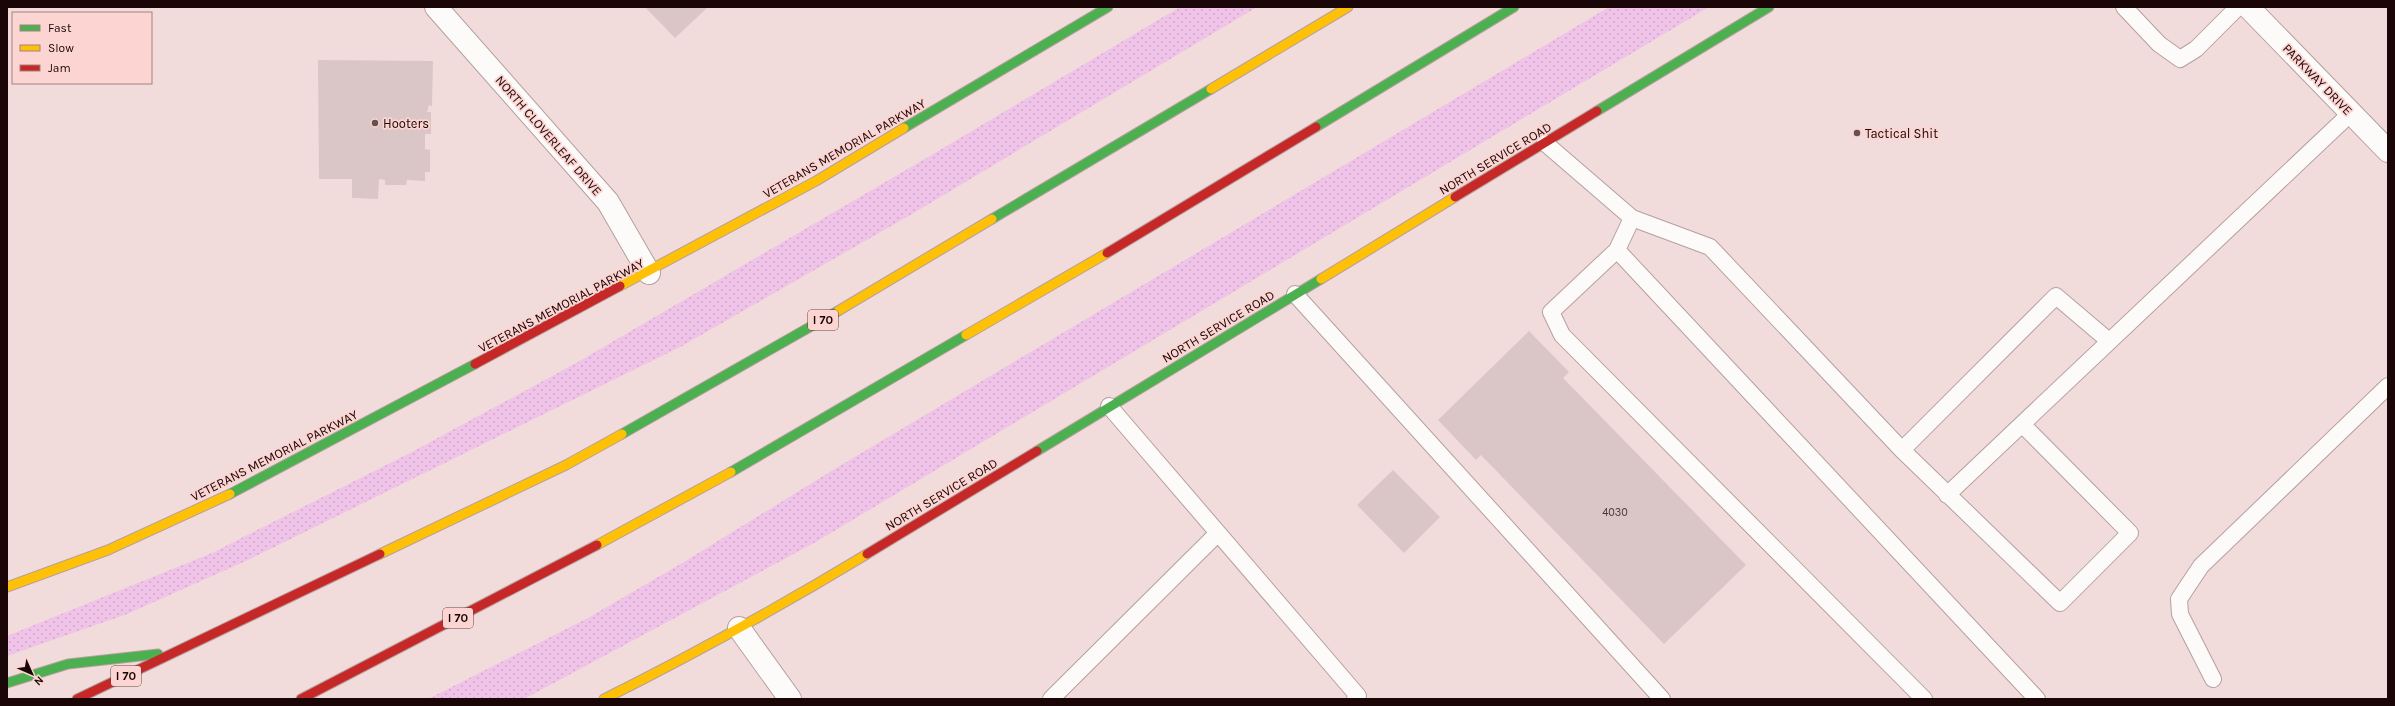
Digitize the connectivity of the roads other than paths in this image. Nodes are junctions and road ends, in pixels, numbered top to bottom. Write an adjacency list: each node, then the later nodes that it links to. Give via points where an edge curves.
1 (436, 7): 14 (street, NORTH CLOVERLEAF DRIVE, via 608,202)
2 (1108, 7): 14 (main road, VETERANS MEMORIAL PARKWAY, via 816,182)
3 (1348, 7): 25 (main road, I 70, via 789,340 566,465)
4 (1514, 7): 29 (main road, I 70, via 1123,243 788,440 615,536)
5 (1769, 7): 10 (main road, NORTH SERVICE ROAD)
6 (2124, 7): 7 (lane, via 2159,44 2180,59 2196,49)
7 (2238, 7)
8 (2248, 7): 9 (street, PARKWAY DRIVE)
9 (2351, 112): 11 (street, PARKWAY DRIVE); 16 (lane)
10 (1545, 143): 12 (lane); 15 (main road, NORTH SERVICE ROAD)
11 (2385, 143)
12 (1632, 218): 13 (lane); 20 (lane, via 1710,248)
13 (1617, 250): 35 (lane, via 1551,312 1562,335); 36 (lane)
14 (649, 273): 23 (main road, VETERANS MEMORIAL PARKWAY, via 200,509 108,550)
15 (1295, 294): 18 (main road, NORTH SERVICE ROAD); 34 (lane)
16 (2109, 341): 19 (lane); 20 (lane, via 2056,296)
17 (2388, 386): 26 (lane, via 2201,566 2179,598 2180,614)
18 (1110, 406): 22 (lane); 24 (main road, NORTH SERVICE ROAD, via 799,595)
19 (2022, 424): 21 (lane); 21 (lane, via 2130,533 2060,603)
20 (1902, 450): 21 (lane)
21 (1947, 495)
22 (1218, 533): 32 (lane); 33 (lane, via 1358,696)
23 (7, 588)
24 (739, 628): 30 (main road, NORTH SERVICE ROAD); 31 (street)
25 (175, 652): 27 (main road, via 68,664); 28 (main road, I 70)
26 (2213, 679)
27 (7, 683)
28 (77, 699)
29 (301, 699)
30 (604, 699)
31 (790, 699)
32 (1051, 699)
33 (1355, 699)
34 (1662, 699)
35 (1924, 699)
36 (2037, 699)

